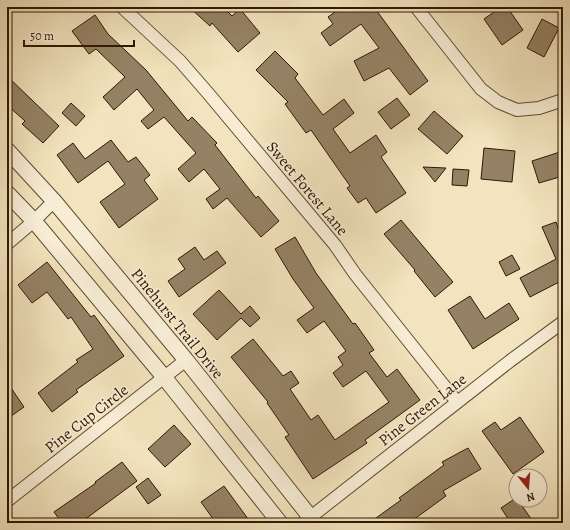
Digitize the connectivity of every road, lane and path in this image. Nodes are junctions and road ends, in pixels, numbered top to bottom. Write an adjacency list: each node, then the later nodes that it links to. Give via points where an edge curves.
1 (122, 7): 12 (street, Sweet Forest Lane, via 180,61 207,92 335,245 355,274)
2 (416, 7): 3 (street, via 481,89 498,102 517,110 538,108)
3 (563, 100)
4 (7, 150): 6 (street, Pinehurst Trail Drive)
5 (7, 193): 7 (street)
6 (54, 201): 7 (street); 10 (street, Pinehurst Trail Drive)
7 (34, 221): 8 (street); 11 (street)
8 (7, 244)
9 (563, 322): 12 (street, Pine Green Lane)
10 (186, 360): 11 (street, Pine Cup Circle); 14 (street, Pinehurst Trail Drive)
11 (164, 377): 13 (street, Pine Cup Circle); 15 (street)
12 (457, 402): 14 (street, Pine Green Lane)
13 (7, 501)
14 (309, 521)
15 (280, 523)

